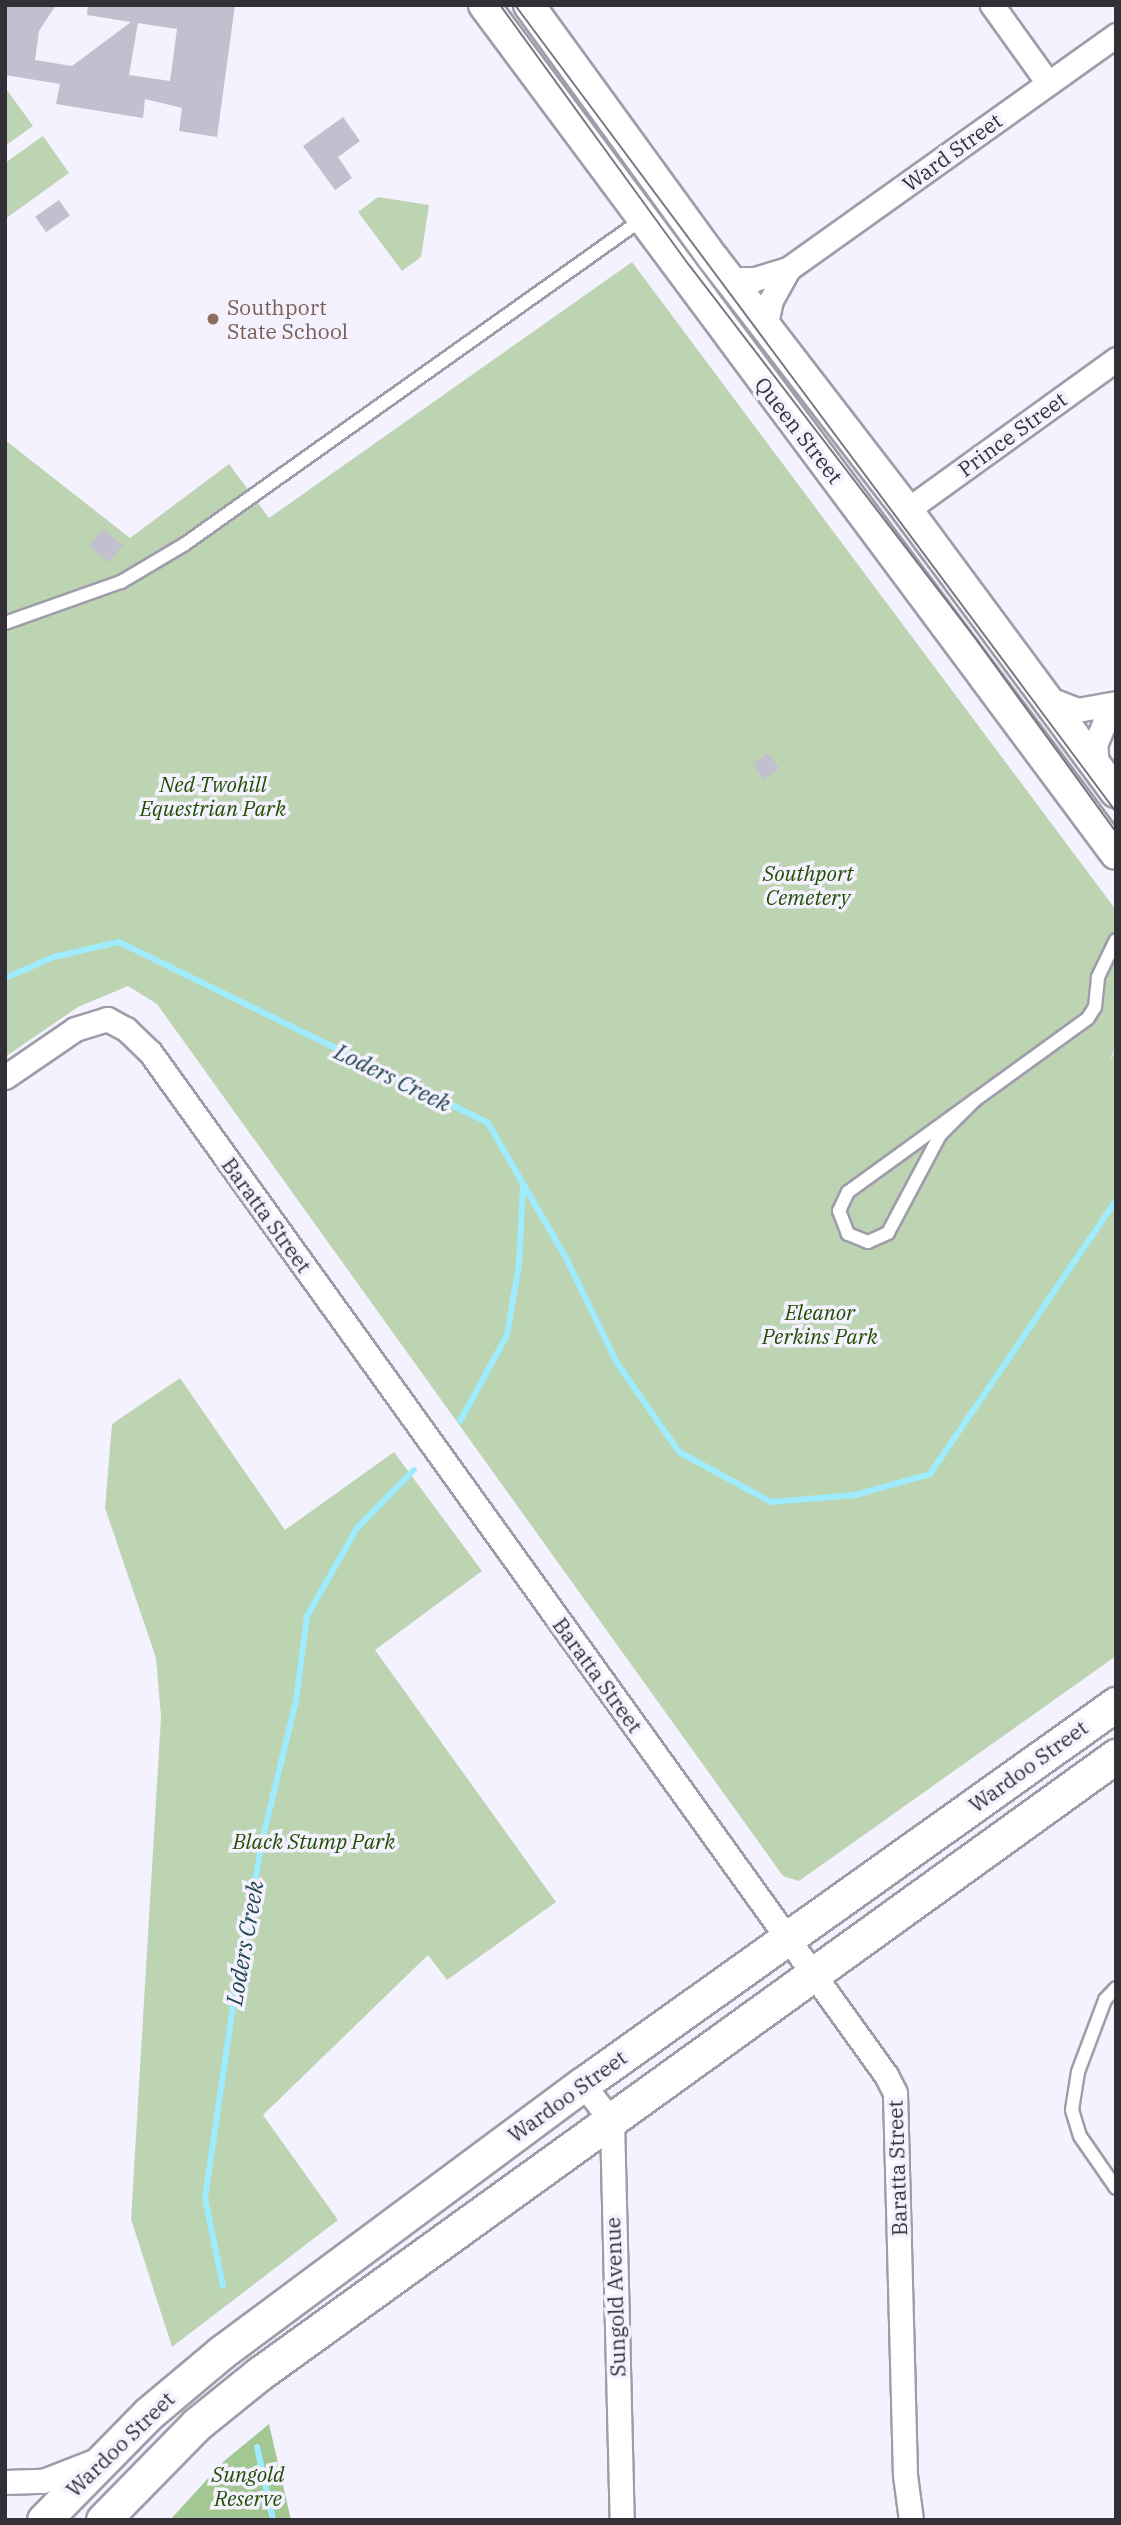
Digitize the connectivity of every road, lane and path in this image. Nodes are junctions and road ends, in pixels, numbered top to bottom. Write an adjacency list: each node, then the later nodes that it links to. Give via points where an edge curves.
1 (484, 5): 6 (street, Queen Street)
2 (529, 5): 8 (street, Queen Street)
3 (992, 5): 5 (street)
4 (1116, 35): 5 (street, Ward Street)
5 (1048, 83): 7 (street, Ward Street)
6 (641, 220): 12 (lane, via 185,544 121,582); 17 (street, Queen Street, via 978,663)
7 (788, 269): 8 (street, Ward Street, via 755,279); 9 (street, Ward Street, via 771,300)
8 (729, 279): 9 (street, Queen Street)
9 (765, 328): 11 (street, Queen Street)
10 (1116, 359): 11 (street, Prince Street)
11 (908, 510): 13 (street, Queen Street)
12 (5, 623)
13 (1049, 699): 14 (street, via 1071,710); 15 (street, Queen Street)
14 (1114, 705): 15 (street, via 1095,745)
15 (1097, 766): 16 (street, Queen Street)
16 (1116, 792)
17 (1116, 853)
18 (1116, 940): 20 (lane, via 1098,976 1088,1018)
19 (5, 1077): 23 (street, Baratta Street, via 75,1029 107,1019 126,1029 150,1052)
20 (976, 1100): 20 (lane, via 940,1135 888,1233 869,1242 848,1234 839,1211 848,1192)
21 (1116, 1704): 23 (main road, Wardoo Street)
22 (1116, 1756): 24 (main road, Wardoo Street)
23 (788, 1939): 24 (street, Baratta Street); 26 (main road, Wardoo Street)
24 (814, 1975): 27 (main road, Wardoo Street); 34 (street, Baratta Street, via 895,2093 905,2475)
25 (1116, 1988): 28 (lane, via 1105,2000 1078,2072 1072,2110 1080,2136)
26 (583, 2084): 27 (street); 29 (main road, Wardoo Street, via 222,2352)
27 (612, 2122): 32 (main road, Wardoo Street, via 226,2400); 33 (street, Sungold Avenue)
28 (1116, 2188)
29 (105, 2455): 30 (street, via 64,2474); 31 (main road, Wardoo Street)
30 (10, 2485)
31 (44, 2520)
32 (103, 2520)
33 (622, 2520)
34 (911, 2520)

